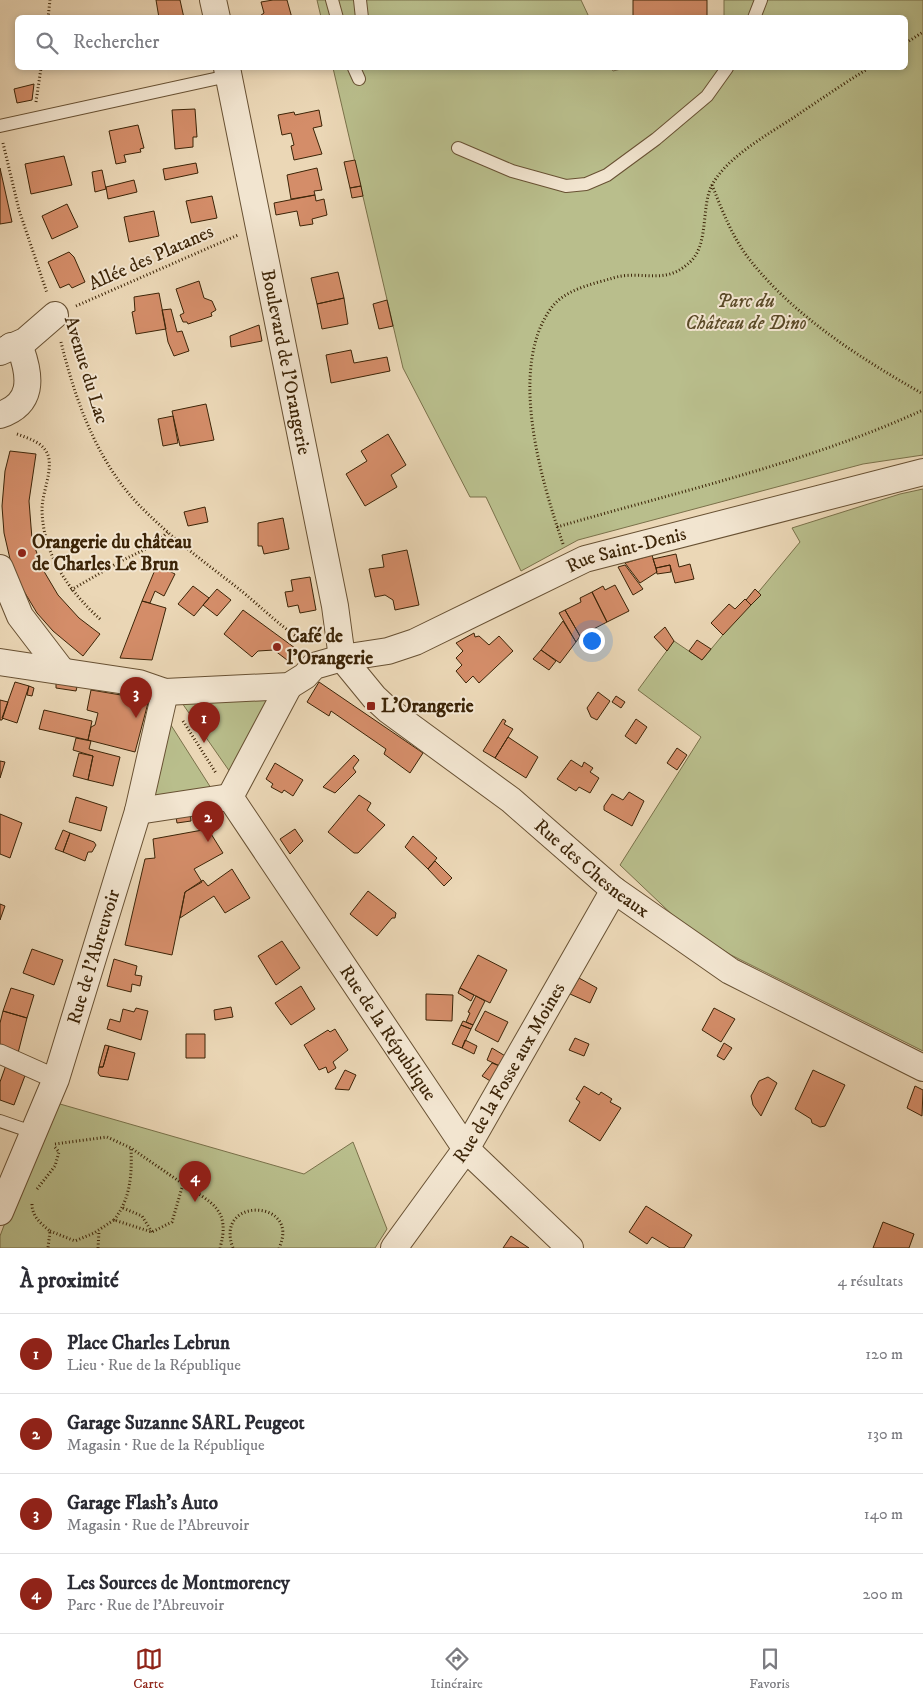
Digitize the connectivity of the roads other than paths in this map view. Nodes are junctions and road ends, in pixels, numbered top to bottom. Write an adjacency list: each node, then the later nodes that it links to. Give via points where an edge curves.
1 (214, 0): 5 (street)
2 (332, 0): 6 (lane)
3 (360, 0): 7 (lane)
4 (761, 0): 8 (lane)
5 (216, 15)
6 (336, 15)
7 (362, 15)
8 (755, 15)
9 (726, 70): 12 (lane, via 707,96 656,140 607,175 586,184 566,186 512,171)
10 (228, 72): 11 (lane); 18 (street, Boulevard de l'Orangerie, via 335,606)
11 (0, 126)
12 (458, 148)
13 (55, 315): 14 (street, via 25,341)
14 (6, 349): 15 (street, via 21,350 27,367 27,391 21,404 10,411)
15 (7, 424)
16 (923, 472): 18 (street, Rue Saint-Denis, via 585,559 415,642 388,651)
17 (0, 568): 20 (street, via 20,616)
18 (342, 658): 21 (street, via 314,666); 25 (street, Rue des Chesneaux, via 388,710 511,800)
19 (0, 662): 20 (street)
20 (62, 671): 22 (street, via 139,683)
21 (289, 686): 22 (street); 23 (street)
22 (165, 692): 24 (street, Rue de l'Abreuvoir)
23 (230, 797): 24 (street); 31 (street, Rue de la République)
24 (138, 811): 28 (street, Rue de l'Abreuvoir)
25 (614, 890): 27 (street, Rue des Chesneaux, via 730,971); 31 (street, Rue de la Fosse aux Moines)
26 (0, 1054): 28 (street)
27 (923, 1068)
28 (56, 1079): 30 (street, Rue de l'Abreuvoir)
29 (0, 1121): 30 (lane)
30 (42, 1138): 32 (street, Rue de l'Abreuvoir)
31 (466, 1149): 33 (street, Rue de la Fosse aux Moines); 34 (street, Rue de la République)
32 (0, 1212)
33 (394, 1248)
34 (570, 1248)

